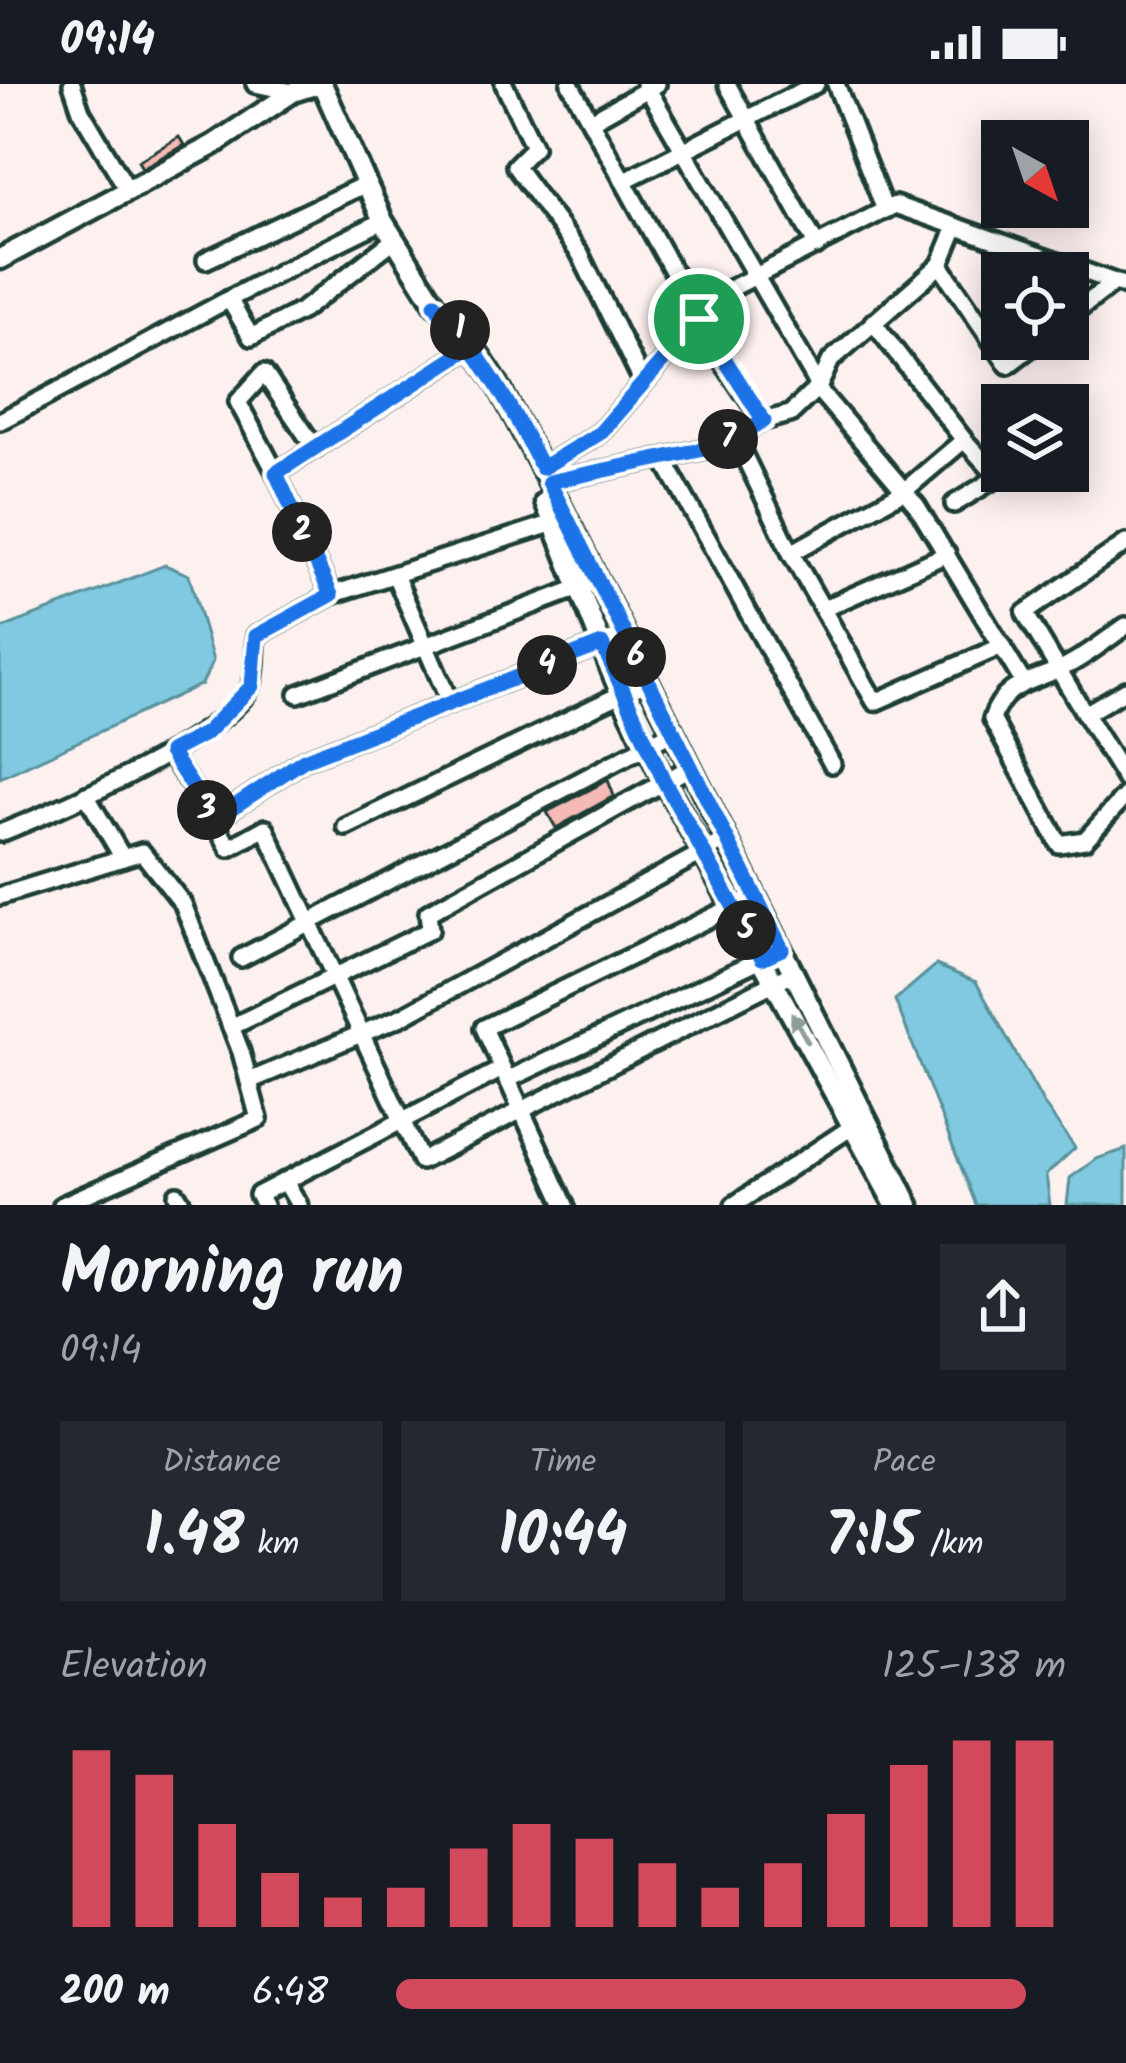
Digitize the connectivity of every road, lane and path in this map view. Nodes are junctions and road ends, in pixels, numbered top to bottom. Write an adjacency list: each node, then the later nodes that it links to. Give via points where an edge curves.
1 (72, 84): 16 (street)
2 (255, 84): 10 (street)
3 (320, 84): 10 (main road); 15 (main road)
4 (504, 84): 33 (street, via 534,147 515,166 580,254)
5 (570, 84): 12 (street)
6 (728, 84): 11 (street)
7 (816, 84): 11 (street)
8 (836, 84): 17 (street)
9 (650, 86): 12 (street); 13 (street)
10 (293, 92): 16 (main road)
11 (746, 118): 13 (street); 21 (street)
12 (591, 122): 14 (street)
13 (681, 151): 14 (street); 25 (street)
14 (623, 181): 29 (street)
15 (366, 184): 18 (main road); 23 (street)
16 (129, 192): 22 (main road)
17 (885, 210): 19 (street, via 895,205); 21 (street)
18 (382, 221): 20 (main road); 27 (street)
19 (955, 229): 24 (street); 26 (street)
20 (394, 240): 27 (street, via 251,338); 32 (main road)
21 (817, 246): 25 (street)
22 (0, 259)
23 (206, 260)
24 (940, 266): 30 (street); 31 (street)
25 (754, 278): 29 (street); 34 (street)
26 (1120, 285): 28 (street)
27 (229, 299): 35 (street)
28 (1089, 305)
29 (696, 314): 33 (street); 36 (street)
30 (872, 322): 34 (street, via 831,360); 38 (street)
31 (981, 326)
32 (469, 349): 39 (street); 42 (main road); 45 (main road)
33 (642, 381): 42 (street, via 600,433)
34 (818, 386): 36 (street, via 790,415); 43 (street)
35 (0, 421)
36 (764, 421): 37 (street)
37 (734, 435): 40 (street); 47 (street)
38 (964, 440): 43 (street); 44 (street, via 998,477)
39 (315, 448): 41 (street); 41 (street, via 264,373 238,403)
40 (663, 458): 42 (street); 69 (street)
41 (276, 473): 51 (street)
42 (545, 475): 45 (main road)
43 (904, 490): 47 (street); 48 (street)
44 (953, 504)
45 (561, 521): 49 (street); 50 (main road)
46 (1126, 543): 58 (street, via 1025,613)
47 (791, 554): 52 (street)
48 (947, 554): 52 (street); 57 (street)
49 (395, 575): 51 (street); 56 (street)
50 (589, 585): 54 (main road); 55 (main road); 56 (street)
51 (331, 595): 68 (street, via 256,636 252,686 206,733)
52 (823, 609): 57 (street, via 875,702)
53 (1126, 626): 58 (street)
54 (625, 635): 55 (street); 59 (main road)
55 (602, 644): 63 (main road); 64 (street)
56 (424, 646): 62 (street); 64 (street)
57 (1002, 646): 60 (street)
58 (1059, 669): 60 (street); 65 (street)
59 (648, 681): 63 (street); 66 (main road)
60 (1023, 682): 74 (street, via 998,698 992,719 1059,844 1085,840)
61 (1126, 690): 65 (street)
62 (298, 694)
63 (621, 694): 67 (main road); 76 (street)
64 (450, 703): 75 (street, via 304,760)
65 (1085, 714): 71 (street)
66 (673, 732): 67 (street); 70 (main road)
67 (648, 747): 72 (main road); 84 (street)
68 (170, 752): 73 (street); 75 (street)
69 (832, 764)
70 (691, 767): 72 (street); 78 (main road)
71 (1126, 780)
72 (664, 781): 79 (main road); 89 (street, via 428,913 430,930)
73 (86, 795): 77 (street); 80 (street)
74 (1126, 795)
75 (214, 820): 84 (street, via 229,848 265,828)
76 (346, 827)
77 (0, 833)
78 (727, 839): 79 (street); 82 (main road)
79 (701, 853): 83 (main road); 92 (street)
80 (123, 858): 81 (street); 91 (street, via 142,852 183,904)
81 (0, 896)
82 (755, 896): 83 (street); 85 (main road)
83 (733, 907): 87 (main road); 93 (street, via 484,1028)
84 (313, 920): 86 (street); 89 (street)
85 (782, 949): 87 (street); 88 (main road)
86 (241, 958)
87 (762, 958): 90 (main road); 93 (street)
88 (794, 973): 90 (street); 97 (main road)
89 (339, 977): 91 (street); 92 (street)
90 (775, 983): 95 (street); 97 (main road, one-way to 90)
91 (231, 1027): 94 (street)
92 (366, 1034): 94 (street); 96 (street)
93 (504, 1074): 95 (street); 96 (street)
94 (249, 1081): 99 (street, via 260,1119)
95 (520, 1111): 96 (street, via 421,1161); 102 (street)
96 (403, 1119): 98 (street)
97 (860, 1122): 103 (street); 104 (main road); 105 (main road)
98 (285, 1181): 100 (street, via 259,1195); 101 (street)
99 (62, 1205)
100 (264, 1205)
101 (298, 1205)
102 (565, 1205)
103 (734, 1205)
104 (896, 1205)
105 (909, 1205)

